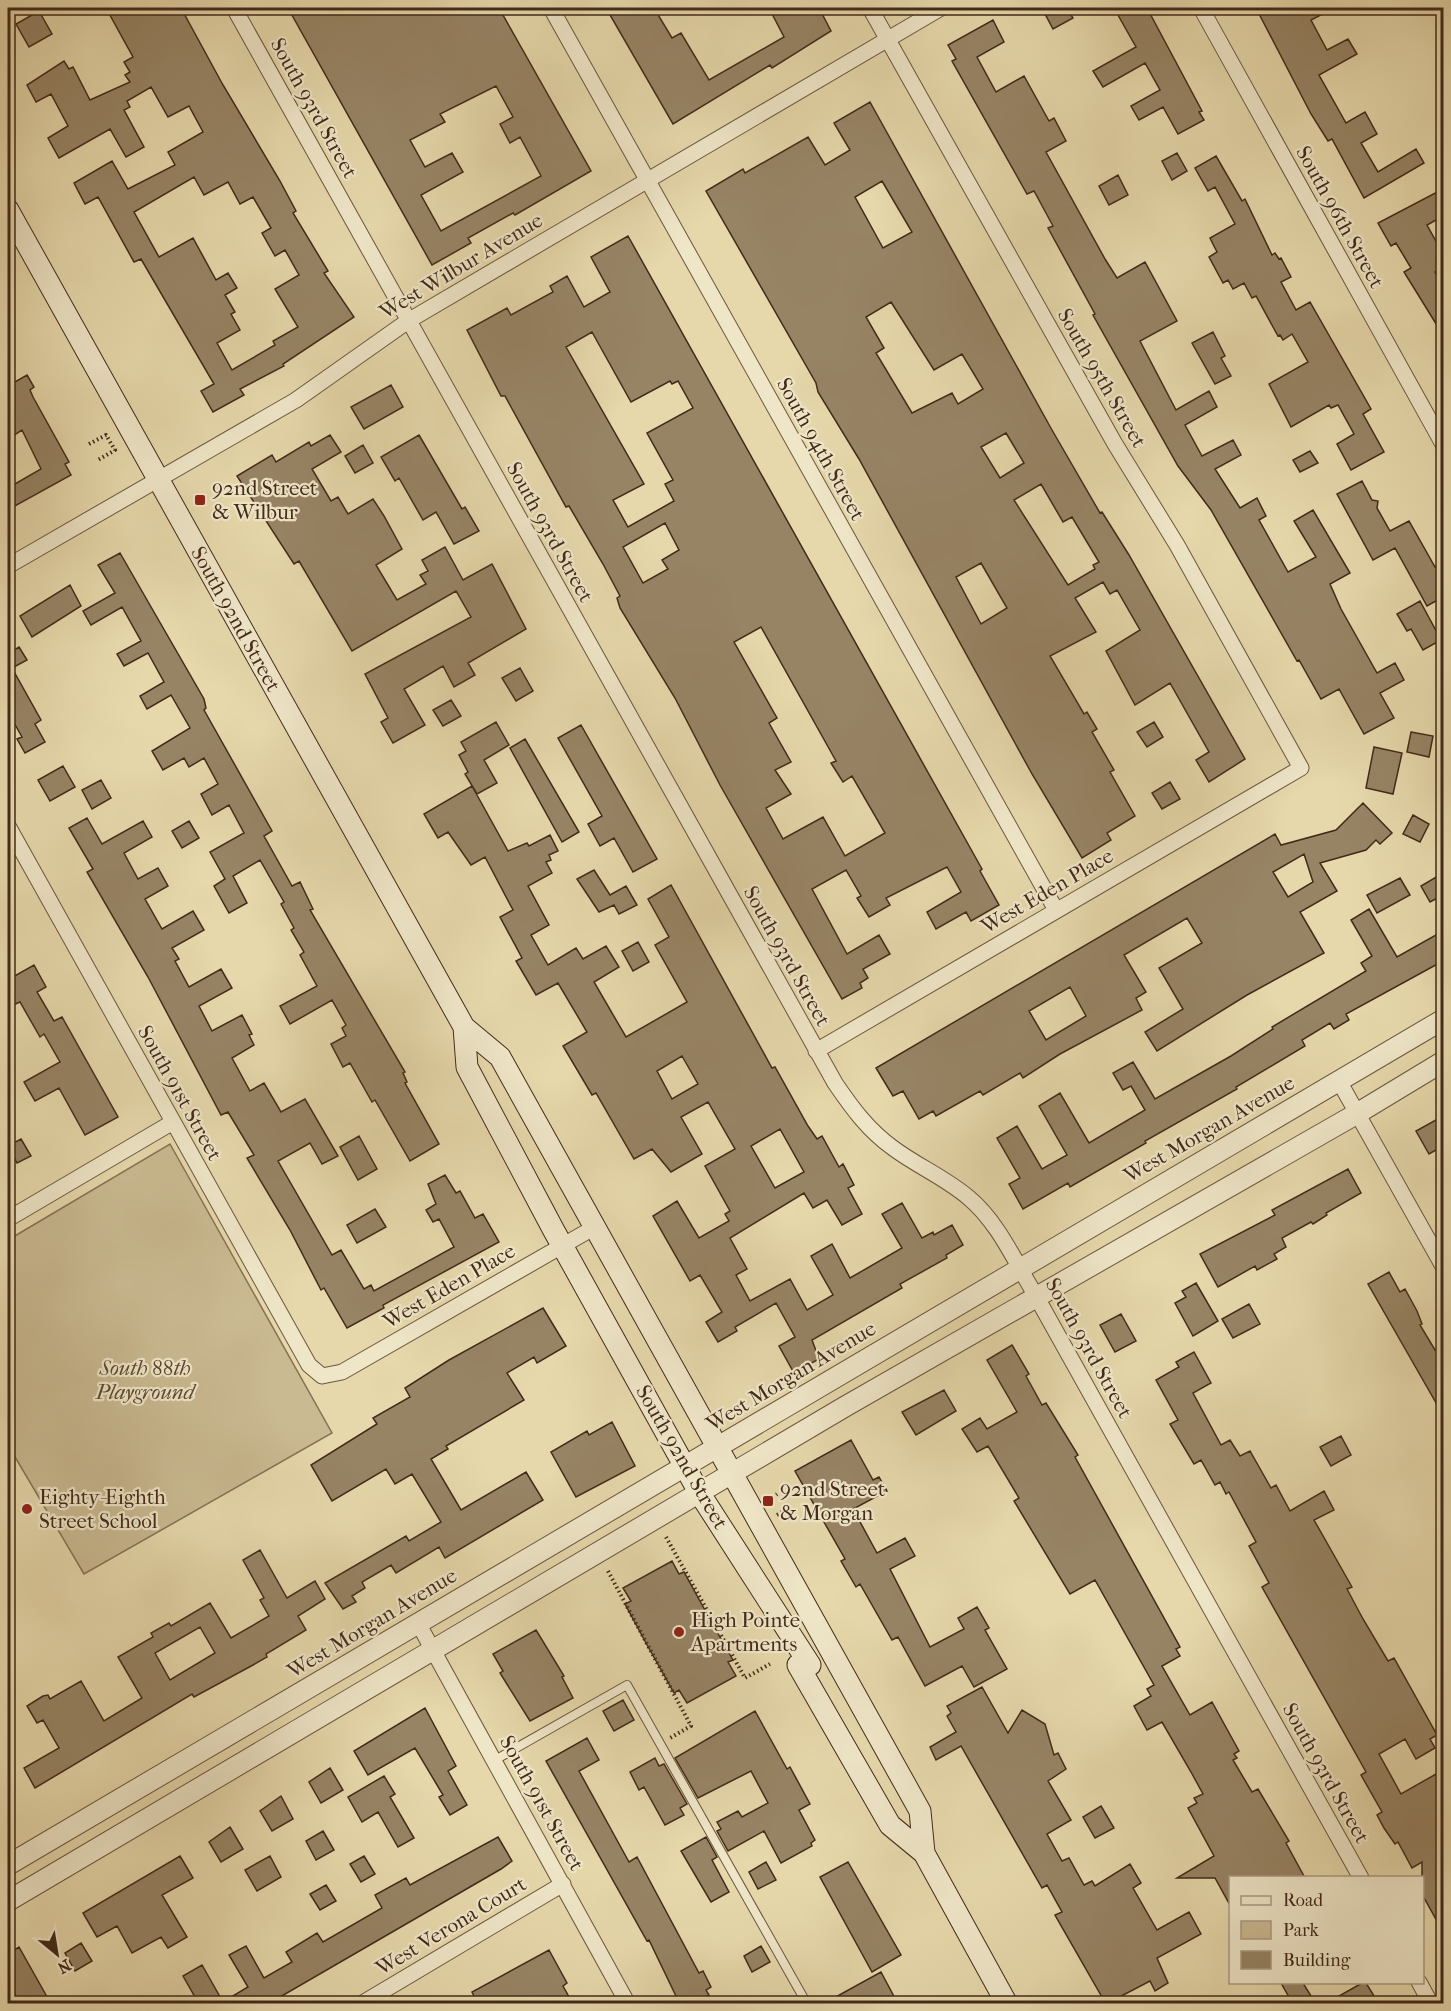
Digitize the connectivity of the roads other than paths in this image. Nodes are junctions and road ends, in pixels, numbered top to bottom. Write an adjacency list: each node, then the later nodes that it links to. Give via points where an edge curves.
1 (234, 8): 9 (street, South 93rd Street)
2 (551, 8): 7 (street, South 94th Street)
3 (870, 8): 6 (street, South 95th Street)
4 (941, 8): 6 (street, West Wilbur Avenue)
5 (1201, 8): 10 (street, South 96th Street)
6 (888, 39): 7 (street, West Wilbur Avenue); 13 (street, South 95th Street)
7 (646, 180): 9 (street, West Wilbur Avenue); 15 (street, South 94th Street)
8 (8, 210): 11 (main road, South 92nd Street)
9 (408, 321): 11 (street, West Wilbur Avenue, via 296,400); 18 (street, South 93rd Street)
10 (1443, 446)
11 (158, 479): 12 (street, West Wilbur Avenue); 17 (main road, South 92nd Street)
12 (8, 566)
13 (1301, 768): 15 (street, West Eden Place)
14 (8, 826): 22 (street, South 91st Street)
15 (1056, 910): 18 (street, West Eden Place)
16 (1443, 1019): 20 (street, West Morgan Avenue)
17 (464, 1028): 24 (main road, South 92nd Street, via 500,1057); 25 (main road, South 92nd Street, via 467,1067)
18 (816, 1051): 26 (street, South 93rd Street, via 858,1117 894,1149 970,1198 993,1224)
19 (1443, 1061): 21 (street)
20 (1339, 1081): 21 (street); 26 (street, West Morgan Avenue)
21 (1358, 1113): 27 (street); 28 (street)
22 (173, 1122): 23 (street); 29 (street, South 91st Street, via 309,1365)
23 (8, 1219)
24 (595, 1227): 25 (street, West Eden Place); 32 (main road, South 92nd Street)
25 (562, 1245): 29 (street, West Eden Place, via 342,1372); 33 (main road, South 92nd Street)
26 (1019, 1268): 28 (street, South 93rd Street); 30 (street, West Morgan Avenue)
27 (1443, 1268)
28 (1036, 1296): 31 (street); 45 (street, South 93rd Street)
29 (322, 1376)
30 (831, 1379): 31 (street); 32 (street, West Morgan Avenue)
31 (846, 1406): 34 (street)
32 (718, 1448): 33 (street, West Morgan Avenue); 34 (main road, South 92nd Street)
33 (685, 1466): 35 (main road, South 92nd Street); 36 (street, West Morgan Avenue)
34 (733, 1475): 35 (street); 42 (main road, South 92nd Street, via 920,1811)
35 (700, 1494): 37 (street); 42 (main road, South 92nd Street, via 810,1665 798,1665 891,1825)
36 (583, 1525): 37 (street); 38 (street, West Morgan Avenue)
37 (599, 1553): 39 (street)
38 (418, 1623): 39 (street, South 91st Street); 41 (street, West Morgan Avenue)
39 (435, 1651): 40 (street, South 91st Street); 43 (street)
40 (495, 1761): 46 (street, South 91st Street); 51 (lane, via 627,1685)
41 (59, 1835): 43 (street); 44 (street, West Morgan Avenue)
42 (924, 1853): 52 (main road, South 92nd Street)
43 (75, 1862): 47 (street)
44 (8, 1865)
45 (1360, 1876)
46 (563, 1884): 49 (street, West Verona Court); 50 (street, South 91st Street)
47 (8, 1901)
48 (1420, 1984): 53 (street)
49 (361, 2004)
50 (628, 2004)
51 (807, 2004)
52 (1007, 2004)
53 (1431, 2004)

